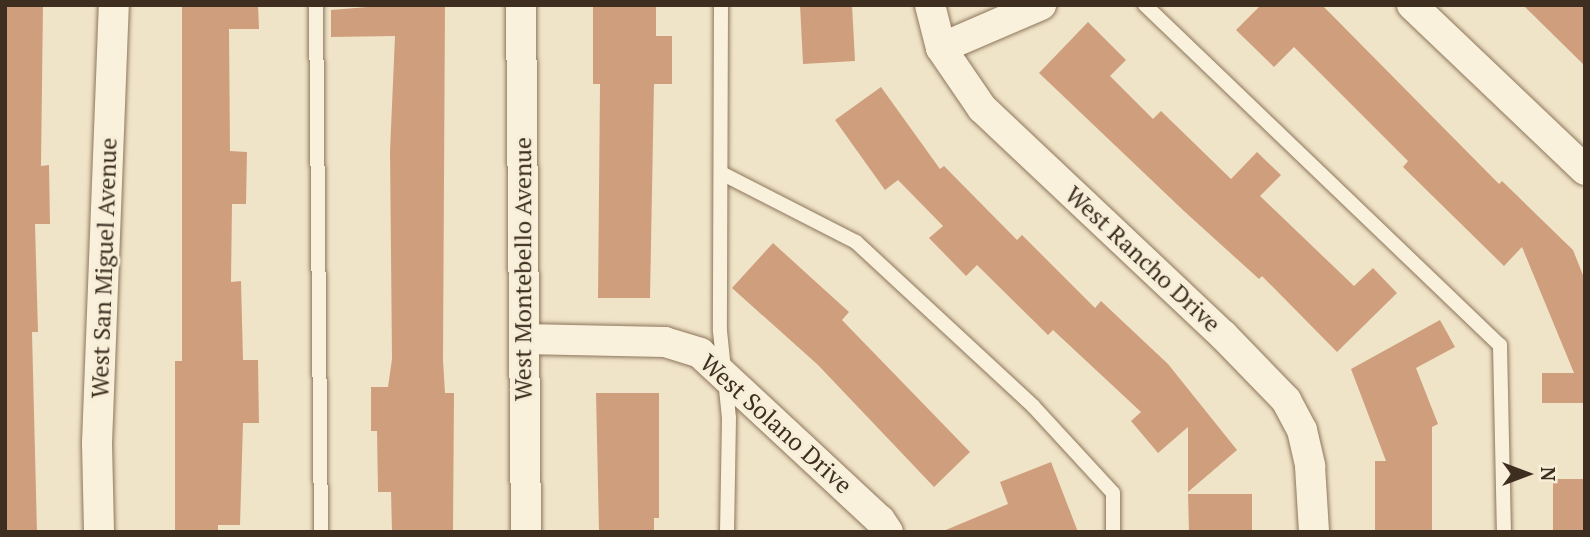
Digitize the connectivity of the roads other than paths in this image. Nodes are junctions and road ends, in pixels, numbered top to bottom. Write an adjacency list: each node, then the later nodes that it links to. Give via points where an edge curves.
1 (114, 5): 14 (street, West San Miguel Avenue, via 97,443)
2 (316, 5): 15 (lane)
3 (521, 5): 12 (street, West Montebello Avenue)
4 (721, 5): 11 (lane)
5 (930, 5): 9 (street, West Rancho Drive)
6 (1041, 5): 9 (street)
7 (1145, 5): 21 (lane, via 1500,345)
8 (1412, 5): 10 (street)
9 (941, 48): 20 (street, West Rancho Drive, via 982,108 1286,400 1302,430 1310,466)
10 (1585, 170)
11 (723, 174): 13 (lane, via 720,331); 19 (lane, via 856,242 1034,406 1113,493)
12 (524, 339): 13 (street, West Solano Drive, via 665,342 700,353); 16 (street, West Montebello Avenue)
13 (725, 375): 17 (lane); 18 (street, West Solano Drive)
14 (99, 532)
15 (321, 532)
16 (526, 532)
17 (727, 532)
18 (888, 532)
19 (1114, 532)
20 (1314, 532)
21 (1504, 532)

